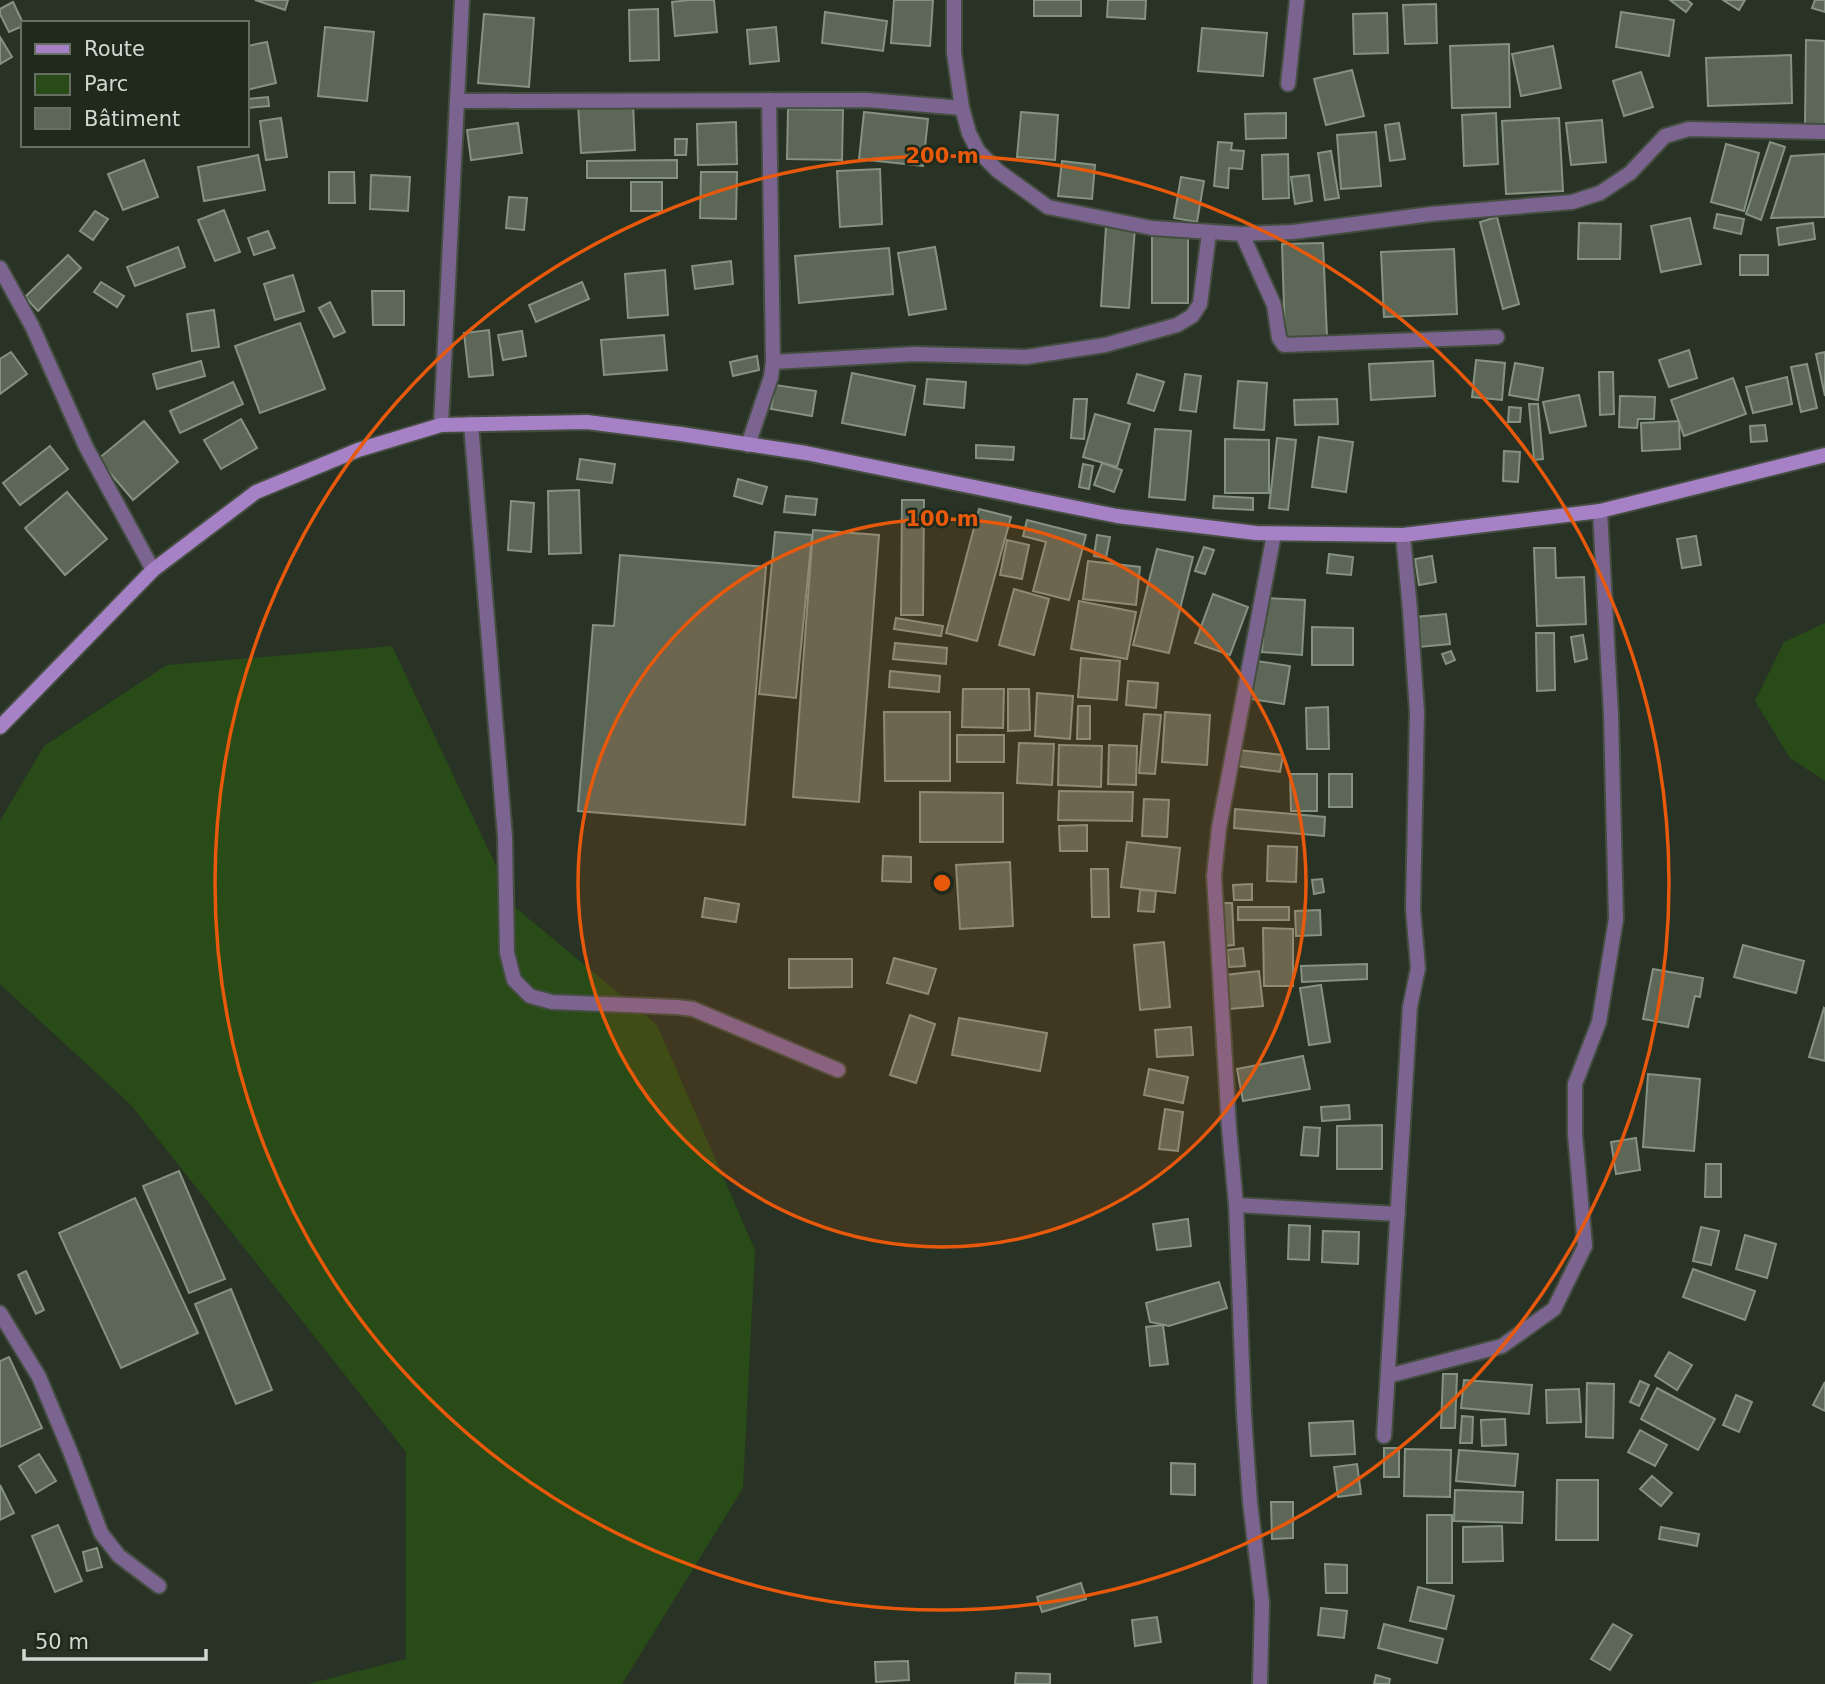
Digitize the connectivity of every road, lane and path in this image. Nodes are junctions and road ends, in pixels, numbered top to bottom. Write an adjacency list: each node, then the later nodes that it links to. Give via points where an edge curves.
1 (462, 0): 5 (street)
2 (954, 0): 7 (street, via 954,52)
3 (1297, 0): 4 (street)
4 (1288, 84)
5 (457, 100): 6 (street); 15 (street)
6 (769, 100): 7 (street, via 867,100); 13 (street)
7 (962, 108): 9 (street, via 978,151 1048,207 1152,228)
8 (1825, 132): 10 (street, via 1689,129 1665,136 1630,173 1600,193 1572,202)
9 (1209, 233): 10 (street); 13 (street, via 1200,304 1177,325 1105,345 1026,357 915,354)
10 (1242, 234): 12 (street, via 1274,304 1284,345)
11 (0, 268): 21 (street, via 32,326 86,447)
12 (1497, 337)
13 (772, 362): 16 (street, via 769,386)
14 (471, 424): 15 (main road); 16 (main road, via 587,422); 23 (street, via 505,837 507,953 514,980 530,996 552,1002 693,1009)
15 (440, 425): 21 (main road, via 358,450 256,492)
16 (748, 444): 19 (main road, via 1116,516)
17 (1825, 454): 18 (main road)
18 (1600, 510): 20 (main road); 27 (street, via 1616,919 1599,1022 1575,1084 1585,1246 1554,1308 1502,1346)
19 (1274, 534): 20 (main road); 24 (street, via 1214,876)
20 (1402, 535): 25 (street, via 1417,712 1413,909 1418,968 1410,1007)
21 (153, 569): 22 (main road)
22 (0, 727)
23 (838, 1070)
24 (1236, 1205): 25 (street); 30 (street, via 1244,1415 1262,1603)
25 (1398, 1214): 27 (street)
26 (0, 1313): 29 (street, via 38,1377 101,1533 119,1556)
27 (1388, 1376): 28 (street)
28 (1384, 1436)
29 (159, 1586)
30 (1261, 1684)

